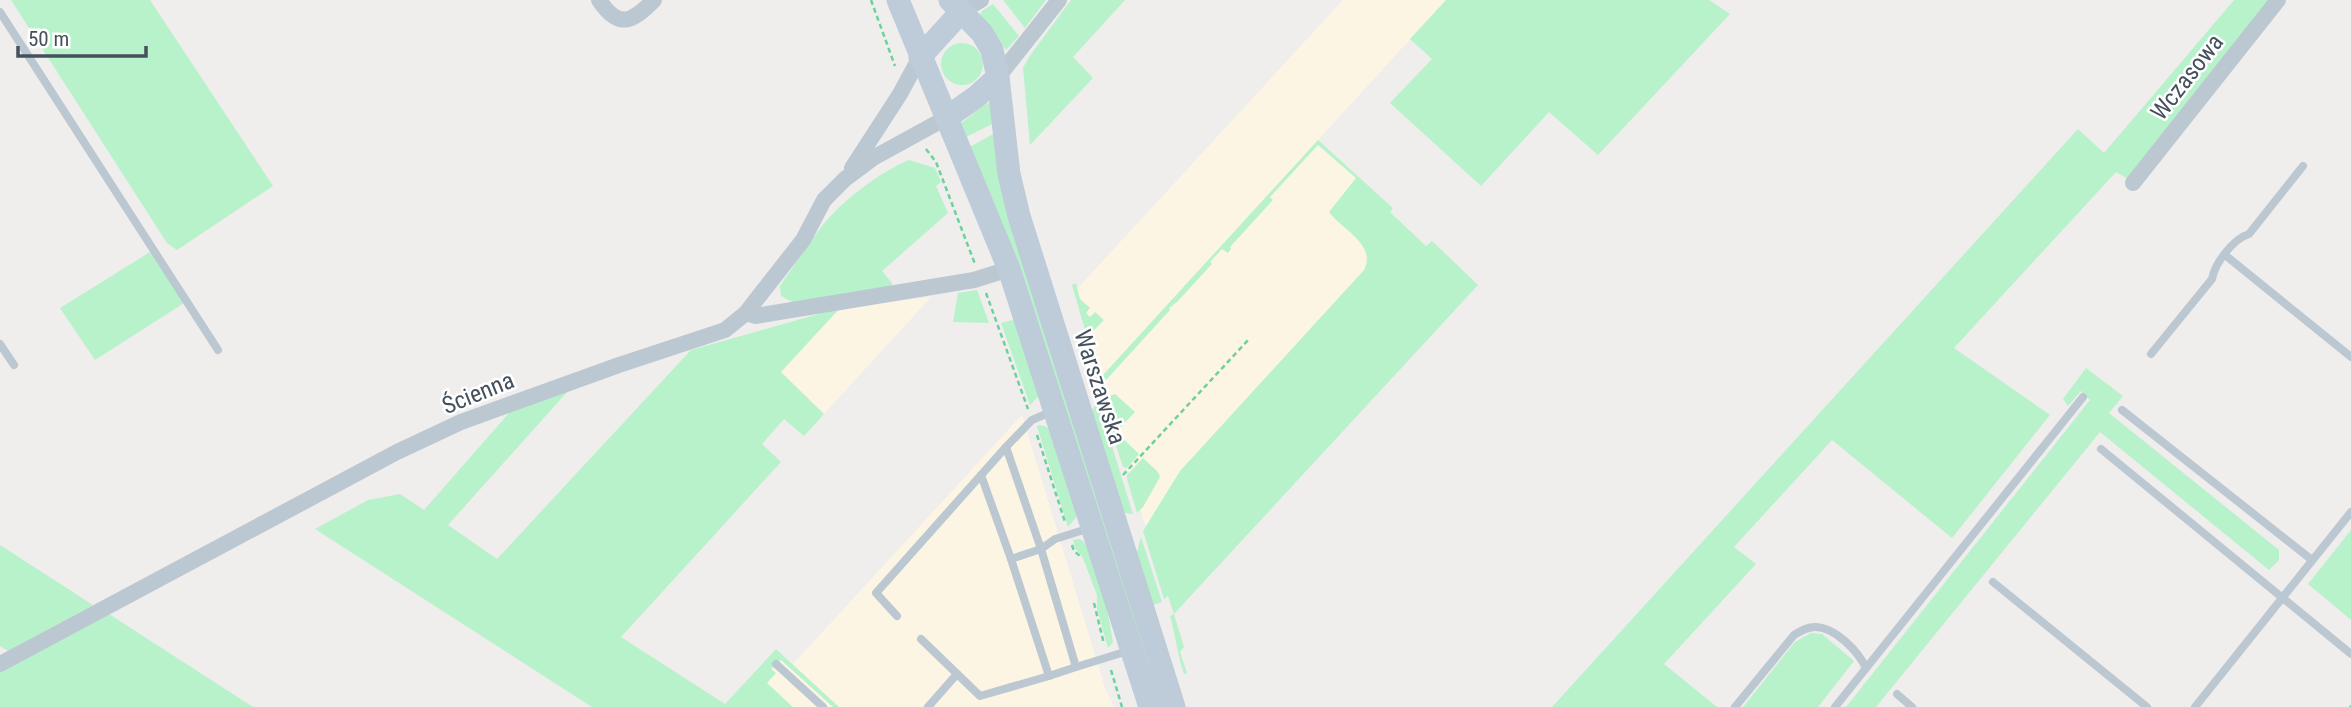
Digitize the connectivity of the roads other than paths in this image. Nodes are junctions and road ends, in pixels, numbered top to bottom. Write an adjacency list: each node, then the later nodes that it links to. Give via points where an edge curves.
1 (599, 0): 2 (street, via 614,18 628,19)
2 (654, 0)
3 (898, 0): 9 (main road)
4 (981, 0): 7 (street)
5 (1059, 0): 10 (street)
6 (2278, 0): 14 (street, Wczasowa)
7 (955, 6): 9 (main road); 10 (main road, Warszawska, via 987,41)
8 (0, 12): 19 (lane)
9 (920, 57): 11 (main road, Warszawska); 13 (street)
10 (998, 77): 11 (main road); 50 (main road, Warszawska, via 1009,174 1019,216)
11 (946, 118): 13 (street, via 873,158); 16 (main road, Warszawska)
12 (2303, 166): 15 (lane, via 2249,234 2240,237)
13 (845, 179): 17 (street, Ścienna, via 824,200 803,240)
14 (2133, 183)
15 (2225, 255): 20 (lane, via 2212,279); 21 (lane)
16 (1009, 270): 17 (street, via 867,298 755,316); 24 (main road, Warszawska)
17 (746, 313): 40 (street, Ścienna, via 725,331 461,422)
18 (0, 344): 22 (lane)
19 (218, 350)
20 (2151, 354)
21 (2351, 357)
22 (14, 365)
23 (2082, 397): 43 (lane)
24 (1055, 410): 26 (lane, via 1032,420); 30 (main road, Warszawska)
25 (2122, 410): 33 (lane)
26 (1006, 447): 28 (lane); 31 (lane)
27 (2101, 449): 35 (lane)
28 (981, 475): 32 (lane); 36 (lane, via 876,593)
29 (2351, 512): 33 (lane)
30 (1093, 527): 31 (lane, via 1055,539); 38 (main road, Warszawska)
31 (1041, 549): 32 (lane); 42 (lane)
32 (1011, 559): 45 (lane)
33 (2312, 560): 35 (lane)
34 (1993, 582): 54 (lane)
35 (2282, 597): 39 (lane); 55 (lane)
36 (897, 617)
37 (921, 639): 44 (lane)
38 (1132, 650): 42 (lane); 49 (main road, Warszawska)
39 (2351, 654)
40 (0, 664)
41 (776, 664): 47 (lane)
42 (1076, 667): 45 (lane)
43 (1866, 668): 51 (lane, via 1861,656 1826,629 1806,628 1794,635); 52 (lane)
44 (957, 674): 45 (lane, via 980,696); 48 (lane)
45 (1049, 676)
46 (1897, 694): 53 (lane)
47 (822, 707)
48 (928, 707)
49 (1150, 707)
50 (1174, 707)
51 (1735, 707)
52 (1835, 707)
53 (1912, 707)
54 (2147, 707)
55 (2195, 707)

